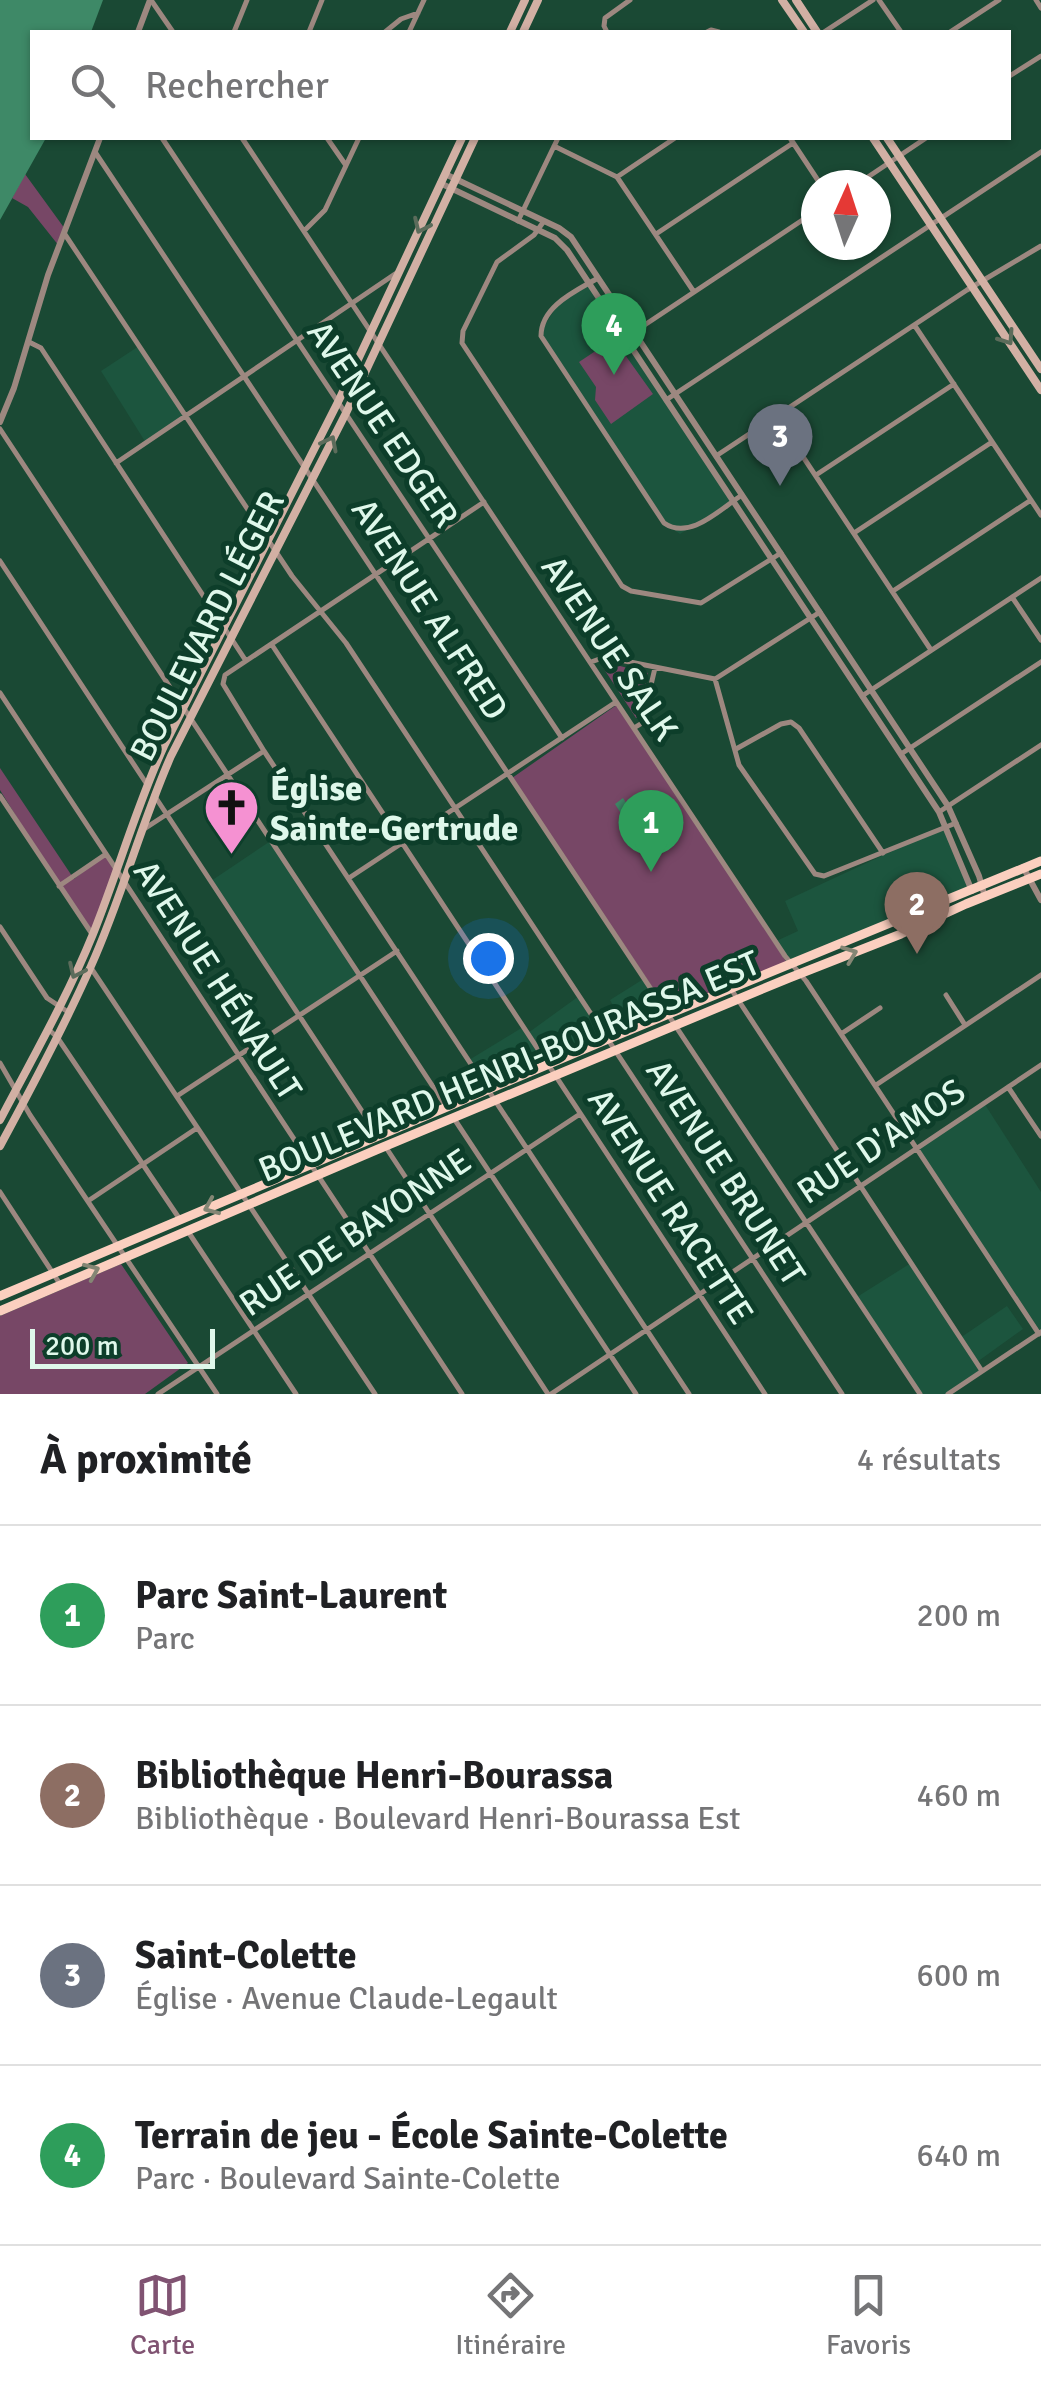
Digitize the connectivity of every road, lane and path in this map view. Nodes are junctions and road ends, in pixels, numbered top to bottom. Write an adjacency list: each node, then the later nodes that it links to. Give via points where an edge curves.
1 (150, 0): 14 (street); 15 (street)
2 (247, 0): 16 (street)
3 (322, 0): 17 (street)
4 (424, 0): 13 (street)
5 (630, 0): 22 (street, via 605,18)
6 (782, 0): 23 (main road)
7 (796, 0): 24 (main road)
8 (876, 0): 25 (street); 26 (street)
9 (999, 0): 27 (street)
10 (1036, 0): 12 (street)
11 (532, 1): 20 (main road); 21 (main road)
12 (1041, 8)
13 (418, 13): 18 (street); 19 (street)
14 (139, 30)
15 (171, 30)
16 (235, 30)
17 (310, 30)
18 (388, 30)
19 (409, 30)
20 (511, 30)
21 (524, 30)
22 (606, 30)
23 (803, 30)
24 (819, 30)
25 (824, 30)
26 (898, 30)
27 (953, 30)
28 (1041, 56): 29 (street)
29 (1011, 76)
30 (99, 140): 44 (street)
31 (163, 140): 79 (street, AVENUE EDGER)
32 (243, 140): 63 (street, AVENUE SALK)
33 (328, 140): 48 (street)
34 (358, 140): 48 (street)
35 (461, 140): 51 (main road, BOULEVARD LÉGER)
36 (474, 140): 53 (main road, BOULEVARD LÉGER)
37 (557, 140): 43 (street)
38 (672, 140): 52 (street)
39 (791, 140): 49 (street); 65 (street)
40 (875, 140): 47 (main road)
41 (888, 140): 46 (main road)
42 (923, 140): 46 (street)
43 (554, 146): 52 (street); 56 (street)
44 (95, 152): 64 (street); 82 (street, AVENUE ALFRED)
45 (1041, 152): 57 (street)
46 (900, 156): 47 (street); 57 (main road)
47 (890, 162): 50 (street); 61 (main road)
48 (346, 165): 63 (street, via 325,210)
49 (811, 170)
50 (878, 170)
51 (445, 174): 53 (street); 54 (main road, BOULEVARD LÉGER)
52 (617, 176): 65 (street)
53 (456, 179): 55 (main road, BOULEVARD LÉGER); 56 (street)
54 (440, 184): 55 (street); 67 (main road, BOULEVARD LÉGER, one-way to 67)
55 (452, 189): 58 (street); 80 (main road, BOULEVARD LÉGER)
56 (523, 211): 58 (street); 59 (street)
57 (941, 218): 61 (street); 69 (main road)
58 (518, 221): 62 (street)
59 (544, 221): 62 (street); 68 (street, via 570,237)
60 (801, 221): 72 (street)
61 (931, 224): 71 (main road); 85 (street)
62 (539, 230): 70 (street, via 562,243); 109 (street, via 494,266 462,343 622,586 701,603)
63 (304, 231): 73 (street, AVENUE SALK)
64 (64, 233): 78 (street); 90 (street, AVENUE BRUNET)
65 (656, 234): 72 (street)
66 (1041, 246): 69 (street)
67 (400, 272): 73 (street); 75 (main road, BOULEVARD LÉGER)
68 (598, 278): 70 (street); 76 (street)
69 (982, 281): 71 (street); 81 (main road)
70 (588, 283): 77 (street); 100 (street, via 548,313 542,336 664,523 686,530)
71 (972, 287): 74 (street); 84 (main road, one-way to 84)
72 (694, 292): 76 (street)
73 (353, 304): 75 (street, AVENUE SALK); 79 (street)
74 (914, 326): 83 (street); 89 (street)
75 (371, 332): 80 (street, AVENUE SALK); 86 (main road, BOULEVARD LÉGER)
76 (634, 332): 77 (street); 85 (street)
77 (625, 338): 87 (street)
78 (29, 342): 91 (street); 95 (street, via 41,348)
79 (298, 342): 82 (street); 86 (street, AVENUE EDGER)
80 (379, 344): 88 (main road, BOULEVARD LÉGER); 102 (street, AVENUE SALK)
81 (1041, 370)
82 (245, 377): 90 (street); 96 (street, AVENUE ALFRED)
83 (954, 384): 92 (street); 97 (street)
84 (1041, 390)
85 (675, 394): 87 (street); 93 (street)
86 (339, 400): 88 (street, AVENUE EDGER); 96 (main road, BOULEVARD LÉGER)
87 (666, 400): 94 (street)
88 (346, 412): 98 (main road, BOULEVARD LÉGER, one-way to 88); 105 (street, AVENUE EDGER)
89 (776, 416): 93 (street); 97 (street)
90 (186, 417): 95 (street); 106 (street, AVENUE BRUNET)
91 (0, 426): 132 (street)
92 (992, 442): 101 (street); 104 (street)
93 (716, 456): 94 (street); 99 (street)
94 (708, 462): 100 (street)
95 (116, 463): 118 (street)
96 (305, 466): 98 (street, AVENUE ALFRED); 106 (main road, BOULEVARD LÉGER)
97 (816, 475): 104 (street)
98 (312, 478): 107 (main road, BOULEVARD LÉGER); 111 (street, AVENUE ALFRED)
99 (742, 495): 100 (street); 108 (street)
100 (733, 500): 109 (street)
101 (1031, 500): 103 (street); 113 (street)
102 (484, 502): 105 (street); 125 (street, AVENUE SALK)
103 (1041, 515)
104 (854, 533): 113 (street)
105 (431, 539): 111 (street); 135 (street, AVENUE EDGER)
106 (268, 540): 107 (street, AVENUE BRUNET); 118 (main road, BOULEVARD LÉGER)
107 (275, 552): 115 (street, AVENUE BRUNET); 119 (main road, BOULEVARD LÉGER)
108 (781, 553): 109 (street); 116 (street)
109 (772, 559): 117 (street)
110 (0, 561): 143 (street)
111 (377, 574): 115 (street); 141 (street, AVENUE ALFRED)
112 (1041, 578): 114 (street)
113 (893, 592): 122 (street)
114 (1012, 597): 120 (street); 122 (street)
115 (320, 612): 121 (street); 147 (street, AVENUE BRUNET)
116 (820, 612): 117 (street); 128 (street)
117 (812, 619): 127 (street); 130 (street)
118 (224, 626): 119 (street); 132 (main road, BOULEVARD LÉGER)
119 (232, 638): 123 (street); 133 (main road, BOULEVARD LÉGER)
120 (1041, 640)
121 (271, 645): 123 (street); 153 (street, AVENUE RACETTE)
122 (931, 650): 128 (street)
123 (246, 661): 139 (street, via 223,684)
124 (1041, 662): 137 (street)
125 (590, 663): 126 (street, via 605,657); 131 (street, AVENUE SALK)
126 (656, 668): 127 (street); 134 (street, via 642,723)
127 (715, 679): 138 (street)
128 (872, 690): 130 (street); 137 (street)
129 (0, 693): 155 (street, AVENUE HÉNAULT)
130 (862, 696): 140 (street)
131 (616, 702): 134 (street, AVENUE SALK); 135 (street)
132 (184, 706): 133 (street); 143 (main road, BOULEVARD LÉGER)
133 (190, 718): 142 (street); 144 (main road, BOULEVARD LÉGER)
134 (634, 728): 171 (street, AVENUE SALK)
135 (562, 738): 141 (street)
136 (1041, 744): 146 (street)
137 (910, 748): 140 (street); 146 (street)
138 (735, 750): 154 (street, via 815,874); 154 (street, via 791,722)
139 (264, 751): 142 (street); 160 (street)
140 (901, 754): 148 (street)
141 (508, 772): 147 (street); 180 (street, AVENUE ALFRED)
142 (228, 775): 149 (street); 173 (street)
143 (147, 784): 144 (street); 158 (main road, BOULEVARD LÉGER)
144 (154, 795): 149 (street); 152 (main road, BOULEVARD LÉGER)
145 (0, 796): 163 (street)
146 (948, 806): 148 (street); 150 (street)
147 (456, 808): 153 (street); 187 (street, AVENUE BRUNET)
148 (939, 812): 151 (street)
149 (168, 815): 152 (street); 181 (street)
150 (956, 822): 151 (street); 164 (street)
151 (946, 826): 154 (street); 164 (street)
152 (141, 832): 162 (main road, BOULEVARD LÉGER)
153 (402, 843): 160 (street); 191 (street, AVENUE RACETTE)
154 (883, 853)
155 (106, 854): 158 (street, AVENUE HÉNAULT); 163 (street)
156 (1041, 860): 157 (main road, BOULEVARD HENRI-BOURASSA EST)
157 (1023, 867): 161 (street); 164 (main road, BOULEVARD HENRI-BOURASSA EST)
158 (116, 870): 162 (street, AVENUE HÉNAULT); 168 (main road, BOULEVARD LÉGER)
159 (1041, 874): 161 (main road, BOULEVARD HENRI-BOURASSA EST)
160 (349, 878): 169 (street)
161 (1028, 879): 165 (main road, BOULEVARD HENRI-BOURASSA EST); 166 (street)
162 (124, 881): 170 (main road, BOULEVARD LÉGER); 189 (street, AVENUE HÉNAULT)
163 (59, 886): 168 (street)
164 (976, 886): 165 (street); 171 (main road, BOULEVARD HENRI-BOURASSA EST)
165 (980, 899): 171 (main road, BOULEVARD HENRI-BOURASSA EST, one-way to 165)
166 (1041, 900)
167 (0, 927): 177 (street, via 46,998)
168 (92, 934): 177 (main road, BOULEVARD LÉGER, one-way to 177)
169 (397, 951): 173 (street); 197 (street)
170 (91, 968): 179 (main road, BOULEVARD LÉGER); 198 (street)
171 (796, 969): 174 (main road, BOULEVARD HENRI-BOURASSA EST); 176 (main road, BOULEVARD HENRI-BOURASSA EST); 185 (street, AVENUE SALK)
172 (1041, 975): 183 (street)
173 (360, 976): 181 (street); 201 (street)
174 (731, 988): 176 (street); 180 (main road, BOULEVARD HENRI-BOURASSA EST)
175 (946, 995): 183 (street)
176 (737, 1000): 182 (main road, BOULEVARD HENRI-BOURASSA EST); 216 (street)
177 (59, 1007): 179 (street); 184 (main road, BOULEVARD LÉGER)
178 (880, 1008): 185 (street)
179 (68, 1012): 186 (main road, BOULEVARD LÉGER)
180 (668, 1014): 182 (street, AVENUE ALFRED); 187 (main road, BOULEVARD HENRI-BOURASSA EST)
181 (300, 1016): 189 (street); 206 (street)
182 (676, 1025): 188 (main road, BOULEVARD HENRI-BOURASSA EST); 223 (street, AVENUE ALFRED)
183 (964, 1025): 194 (street)
184 (48, 1030): 186 (street); 196 (main road, BOULEVARD LÉGER)
185 (842, 1034): 194 (street, AVENUE SALK)
186 (58, 1037): 200 (main road, BOULEVARD LÉGER); 212 (street)
187 (608, 1040): 188 (street, AVENUE BRUNET); 191 (main road, BOULEVARD HENRI-BOURASSA EST)
188 (616, 1051): 193 (main road, BOULEVARD HENRI-BOURASSA EST); 228 (street, AVENUE BRUNET)
189 (239, 1056): 198 (street); 213 (street, AVENUE HÉNAULT)
190 (0, 1062): 196 (street)
191 (548, 1065): 193 (street, AVENUE RACETTE); 197 (main road, BOULEVARD HENRI-BOURASSA EST)
192 (1041, 1065): 195 (street, RUE D'AMOS)
193 (556, 1076): 199 (main road, BOULEVARD HENRI-BOURASSA EST); 202 (street, AVENUE RACETTE)
194 (876, 1085): 211 (street, AVENUE SALK)
195 (1008, 1087): 207 (street); 211 (street, RUE D'AMOS)
196 (16, 1088): 200 (street); 204 (main road, BOULEVARD LÉGER)
197 (489, 1090): 199 (street); 201 (main road, BOULEVARD HENRI-BOURASSA EST)
198 (176, 1096): 205 (street)
199 (496, 1101): 203 (main road, BOULEVARD HENRI-BOURASSA EST); 210 (street)
200 (24, 1102): 208 (main road, BOULEVARD LÉGER); 219 (street)
201 (446, 1108): 203 (street); 206 (main road, BOULEVARD HENRI-BOURASSA EST)
202 (580, 1114): 210 (street, RUE DE BAYONNE); 231 (street, AVENUE RACETTE)
203 (454, 1119): 209 (main road, BOULEVARD HENRI-BOURASSA EST); 214 (street)
204 (0, 1120)
205 (197, 1128): 212 (street); 218 (street)
206 (379, 1136): 209 (street); 213 (main road, BOULEVARD HENRI-BOURASSA EST)
207 (1041, 1136)
208 (0, 1146)
209 (386, 1147): 215 (main road, BOULEVARD HENRI-BOURASSA EST); 221 (street)
210 (527, 1148): 214 (street, RUE DE BAYONNE); 236 (street)
211 (916, 1149): 216 (street, RUE D'AMOS); 237 (street, AVENUE SALK)
212 (143, 1164): 219 (street); 222 (street)
213 (311, 1165): 215 (street, AVENUE HÉNAULT); 218 (main road, BOULEVARD HENRI-BOURASSA EST)
214 (490, 1173): 221 (street, RUE DE BAYONNE); 238 (street)
215 (319, 1176): 220 (main road, BOULEVARD HENRI-BOURASSA EST); 226 (street, AVENUE HÉNAULT)
216 (860, 1186): 223 (street, RUE D'AMOS); 240 (street)
217 (0, 1192): 229 (street)
218 (242, 1194): 220 (street); 222 (main road, BOULEVARD HENRI-BOURASSA EST, one-way to 222)
219 (88, 1200): 225 (street)
220 (249, 1205): 224 (main road, BOULEVARD HENRI-BOURASSA EST); 232 (street)
221 (429, 1212): 226 (street, RUE DE BAYONNE); 246 (street)
222 (180, 1220): 224 (street); 225 (main road, BOULEVARD HENRI-BOURASSA EST)
223 (806, 1221): 228 (street, RUE D'AMOS); 251 (street, AVENUE ALFRED)
224 (188, 1230): 227 (main road, BOULEVARD HENRI-BOURASSA EST); 235 (street)
225 (118, 1246): 227 (street); 229 (main road, BOULEVARD HENRI-BOURASSA EST)
226 (369, 1253): 232 (street, RUE DE BAYONNE); 245 (street, AVENUE HÉNAULT)
227 (125, 1257): 230 (main road, BOULEVARD HENRI-BOURASSA EST, one-way to 227); 239 (street)
228 (751, 1257): 231 (street, RUE D'AMOS); 250 (street, AVENUE BRUNET)
229 (53, 1273): 230 (street); 233 (main road, BOULEVARD HENRI-BOURASSA EST)
230 (60, 1284): 234 (main road, BOULEVARD HENRI-BOURASSA EST)
231 (699, 1292): 236 (street, RUE D'AMOS); 249 (street, AVENUE RACETTE)
232 (308, 1293): 235 (street, RUE DE BAYONNE); 244 (street)
233 (0, 1296)
234 (0, 1311)
235 (253, 1330): 239 (street, RUE DE BAYONNE); 243 (street)
236 (647, 1330): 238 (street, RUE D'AMOS); 248 (street)
237 (1040, 1333): 240 (street)
238 (610, 1356): 246 (street, RUE D'AMOS); 247 (street)
239 (199, 1367): 241 (street, RUE DE BAYONNE); 242 (street)
240 (982, 1371): 252 (street)
241 (158, 1394)
242 (216, 1394)
243 (296, 1394)
244 (375, 1394)
245 (462, 1394)
246 (550, 1394)
247 (636, 1394)
248 (689, 1394)
249 (765, 1394)
250 (842, 1394)
251 (920, 1394)
252 (948, 1394)

